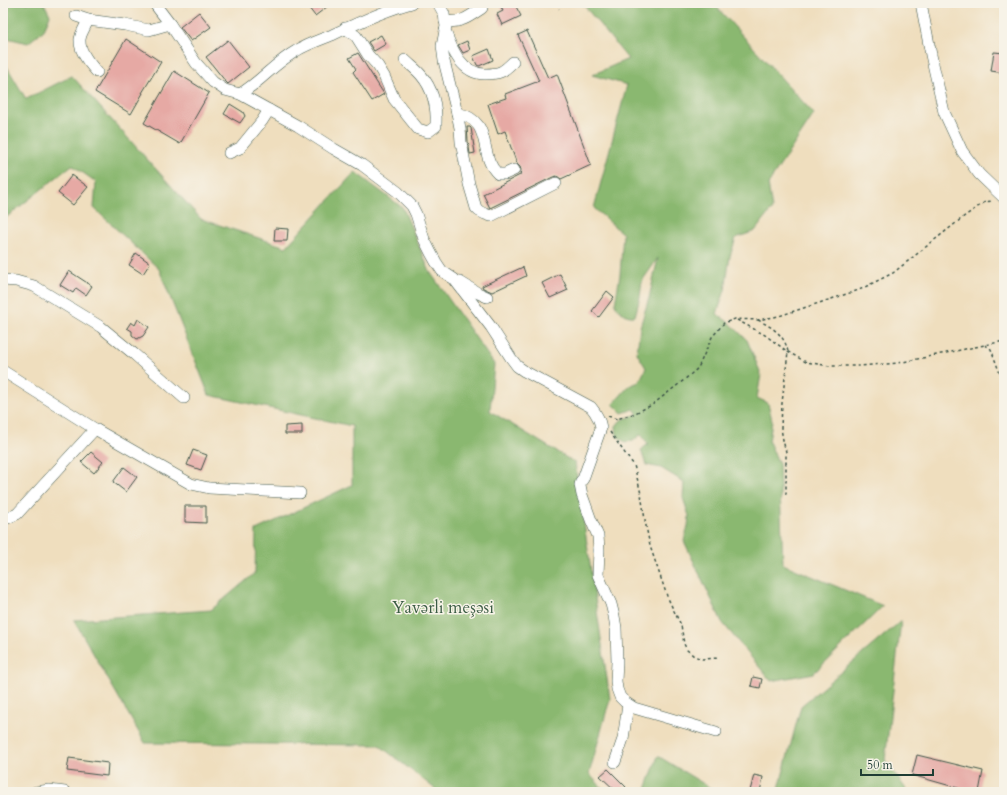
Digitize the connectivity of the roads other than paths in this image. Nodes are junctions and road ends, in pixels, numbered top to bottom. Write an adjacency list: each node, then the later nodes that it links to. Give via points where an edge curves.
1 (154, 3): 8 (street)
2 (412, 3): 10 (street)
3 (438, 3): 9 (street, via 444,14)
4 (921, 3): 20 (street, via 944,112 962,151)
5 (482, 8): 9 (street, via 467,18)
6 (76, 16): 7 (street)
7 (88, 20): 8 (street, via 150,30); 13 (street, via 81,35 81,48)
8 (170, 24): 14 (street, via 196,63 213,82 225,90)
9 (445, 26): 12 (street, via 449,42 459,60 470,70 480,74 495,74); 16 (street, via 442,46 444,61)
10 (345, 28): 11 (street, via 356,36 378,66 394,99 418,129 428,132 436,126 436,102 430,87); 14 (street, via 295,51)
11 (405, 60)
12 (513, 62)
13 (97, 72)
14 (240, 94): 15 (street)
15 (269, 110): 17 (street, via 240,148); 21 (street, via 362,165 402,196 412,206 436,262 442,271)
16 (457, 113): 18 (street, via 480,127 488,158 495,172 505,174); 19 (street, via 469,184 479,211 491,216)
17 (229, 153)
18 (514, 170)
19 (556, 183)
20 (1000, 199)
21 (454, 279): 23 (street); 29 (street, via 492,328 517,366 591,407 601,423 580,486 598,536 598,575 611,604 616,628 616,681 620,697)
22 (3, 280): 25 (street, via 34,286 101,327)
23 (487, 297)
24 (3, 371): 26 (street)
25 (184, 398)
26 (95, 430): 27 (street, via 191,484 209,488); 28 (street, via 17,514)
27 (300, 493)
28 (3, 520)
29 (628, 704): 30 (street); 31 (street, via 623,739)
30 (716, 732)
31 (615, 762)
32 (36, 792): 33 (street)
33 (66, 792)

